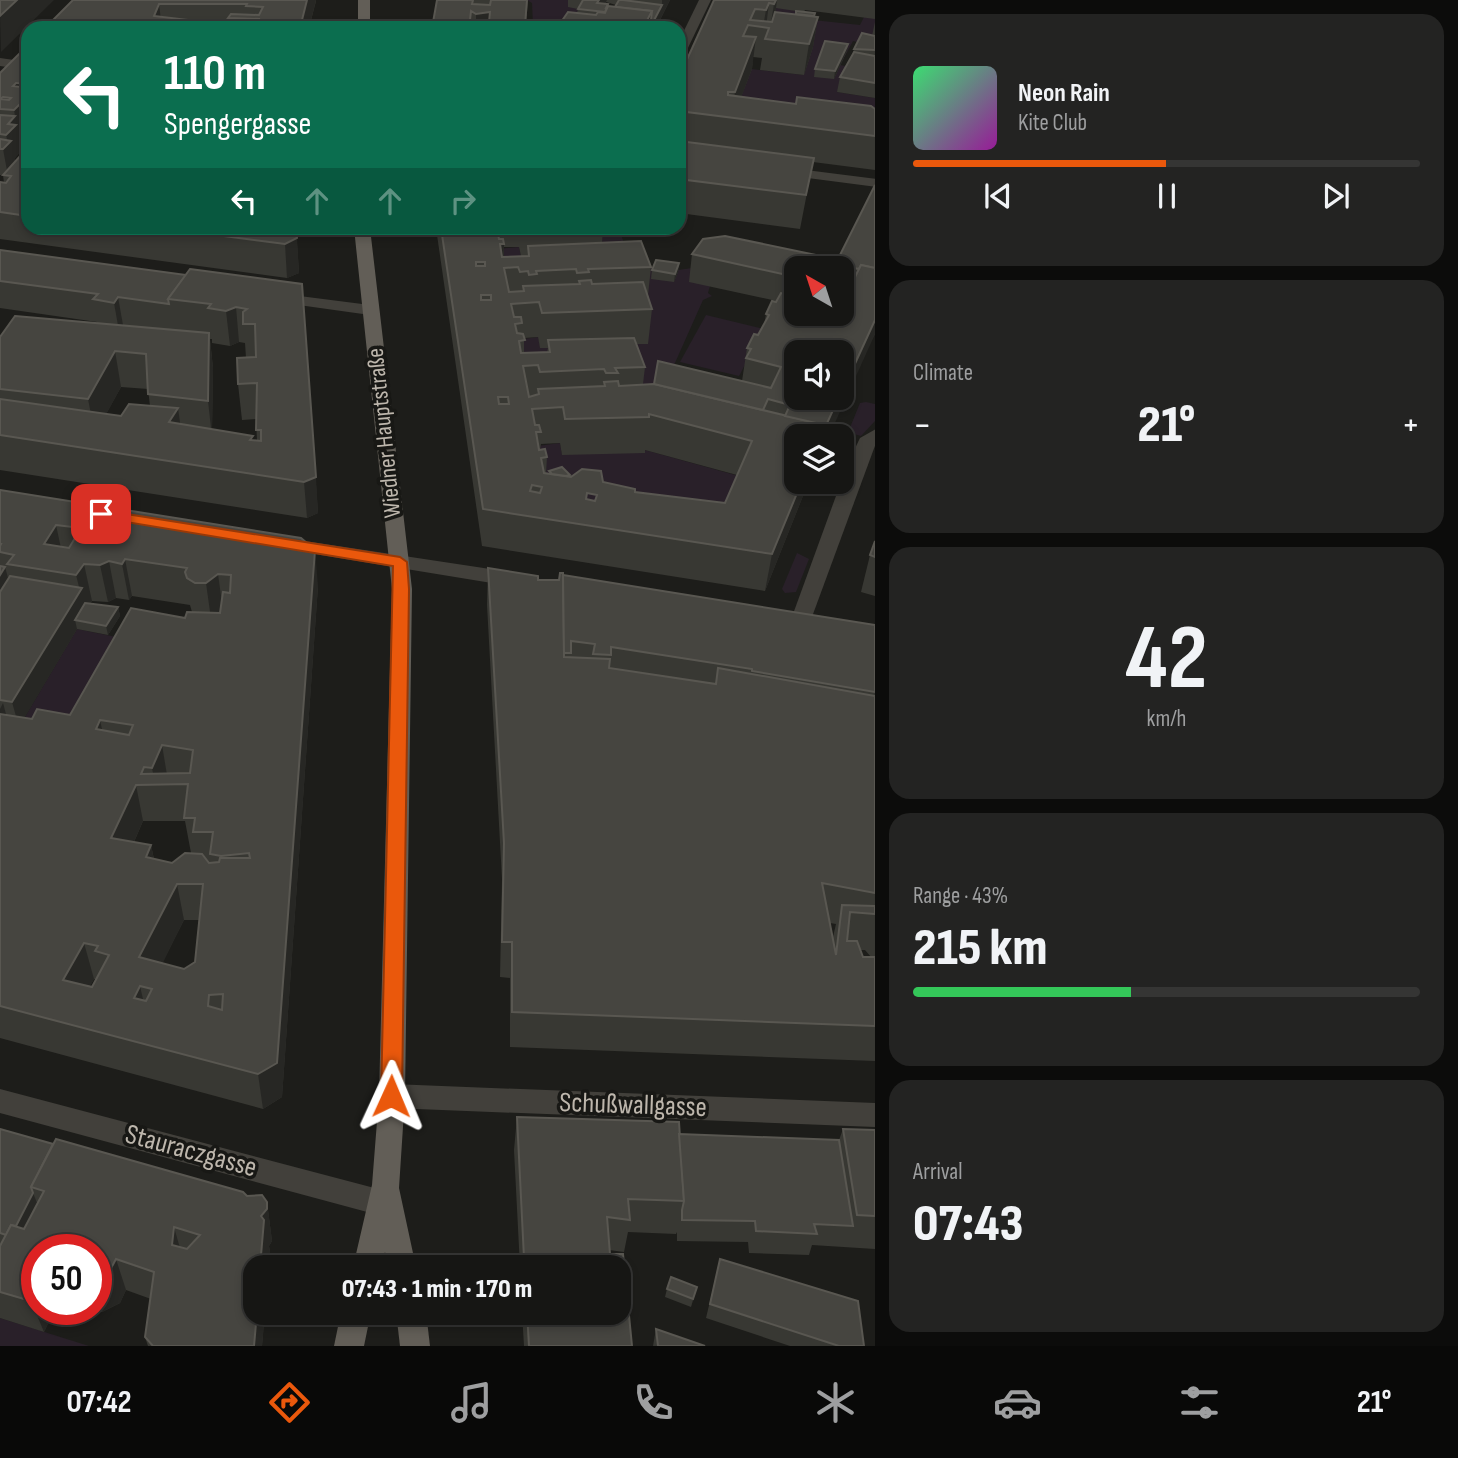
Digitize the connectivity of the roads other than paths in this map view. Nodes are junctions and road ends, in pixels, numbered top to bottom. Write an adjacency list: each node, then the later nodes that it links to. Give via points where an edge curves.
1 (365, 0): 3 (main road)
2 (705, 0): 4 (street)
3 (364, 21)
4 (686, 39)
5 (0, 62): 6 (street)
6 (21, 65)
7 (21, 66): 8 (street)
8 (5, 77)
9 (771, 170): 10 (street)
10 (875, 183)
11 (363, 235): 13 (main road, Wiedner Hauptstraße)
12 (259, 296): 13 (street)
13 (370, 310): 16 (main road, Wiedner Hauptstraße)
14 (875, 434): 19 (street, via 857,463)
15 (264, 541): 16 (street)
16 (400, 562): 17 (street); 21 (main road, Wiedner Hauptstraße)
17 (541, 584)
18 (778, 622): 19 (street)
19 (799, 625): 20 (street)
20 (824, 629)
21 (391, 1096): 23 (street, Schußwallgasse); 24 (main road, Wiedner Hauptstraße)
22 (0, 1101): 24 (street, Stauraczgasse)
23 (875, 1115)
24 (384, 1194): 25 (main road, Wiedner Hauptstraße); 26 (main road, Wiedner Hauptstraße)
25 (370, 1255)
26 (399, 1255)
27 (353, 1325): 29 (main road)
28 (413, 1325): 30 (main road)
29 (349, 1346)
30 (415, 1346)

